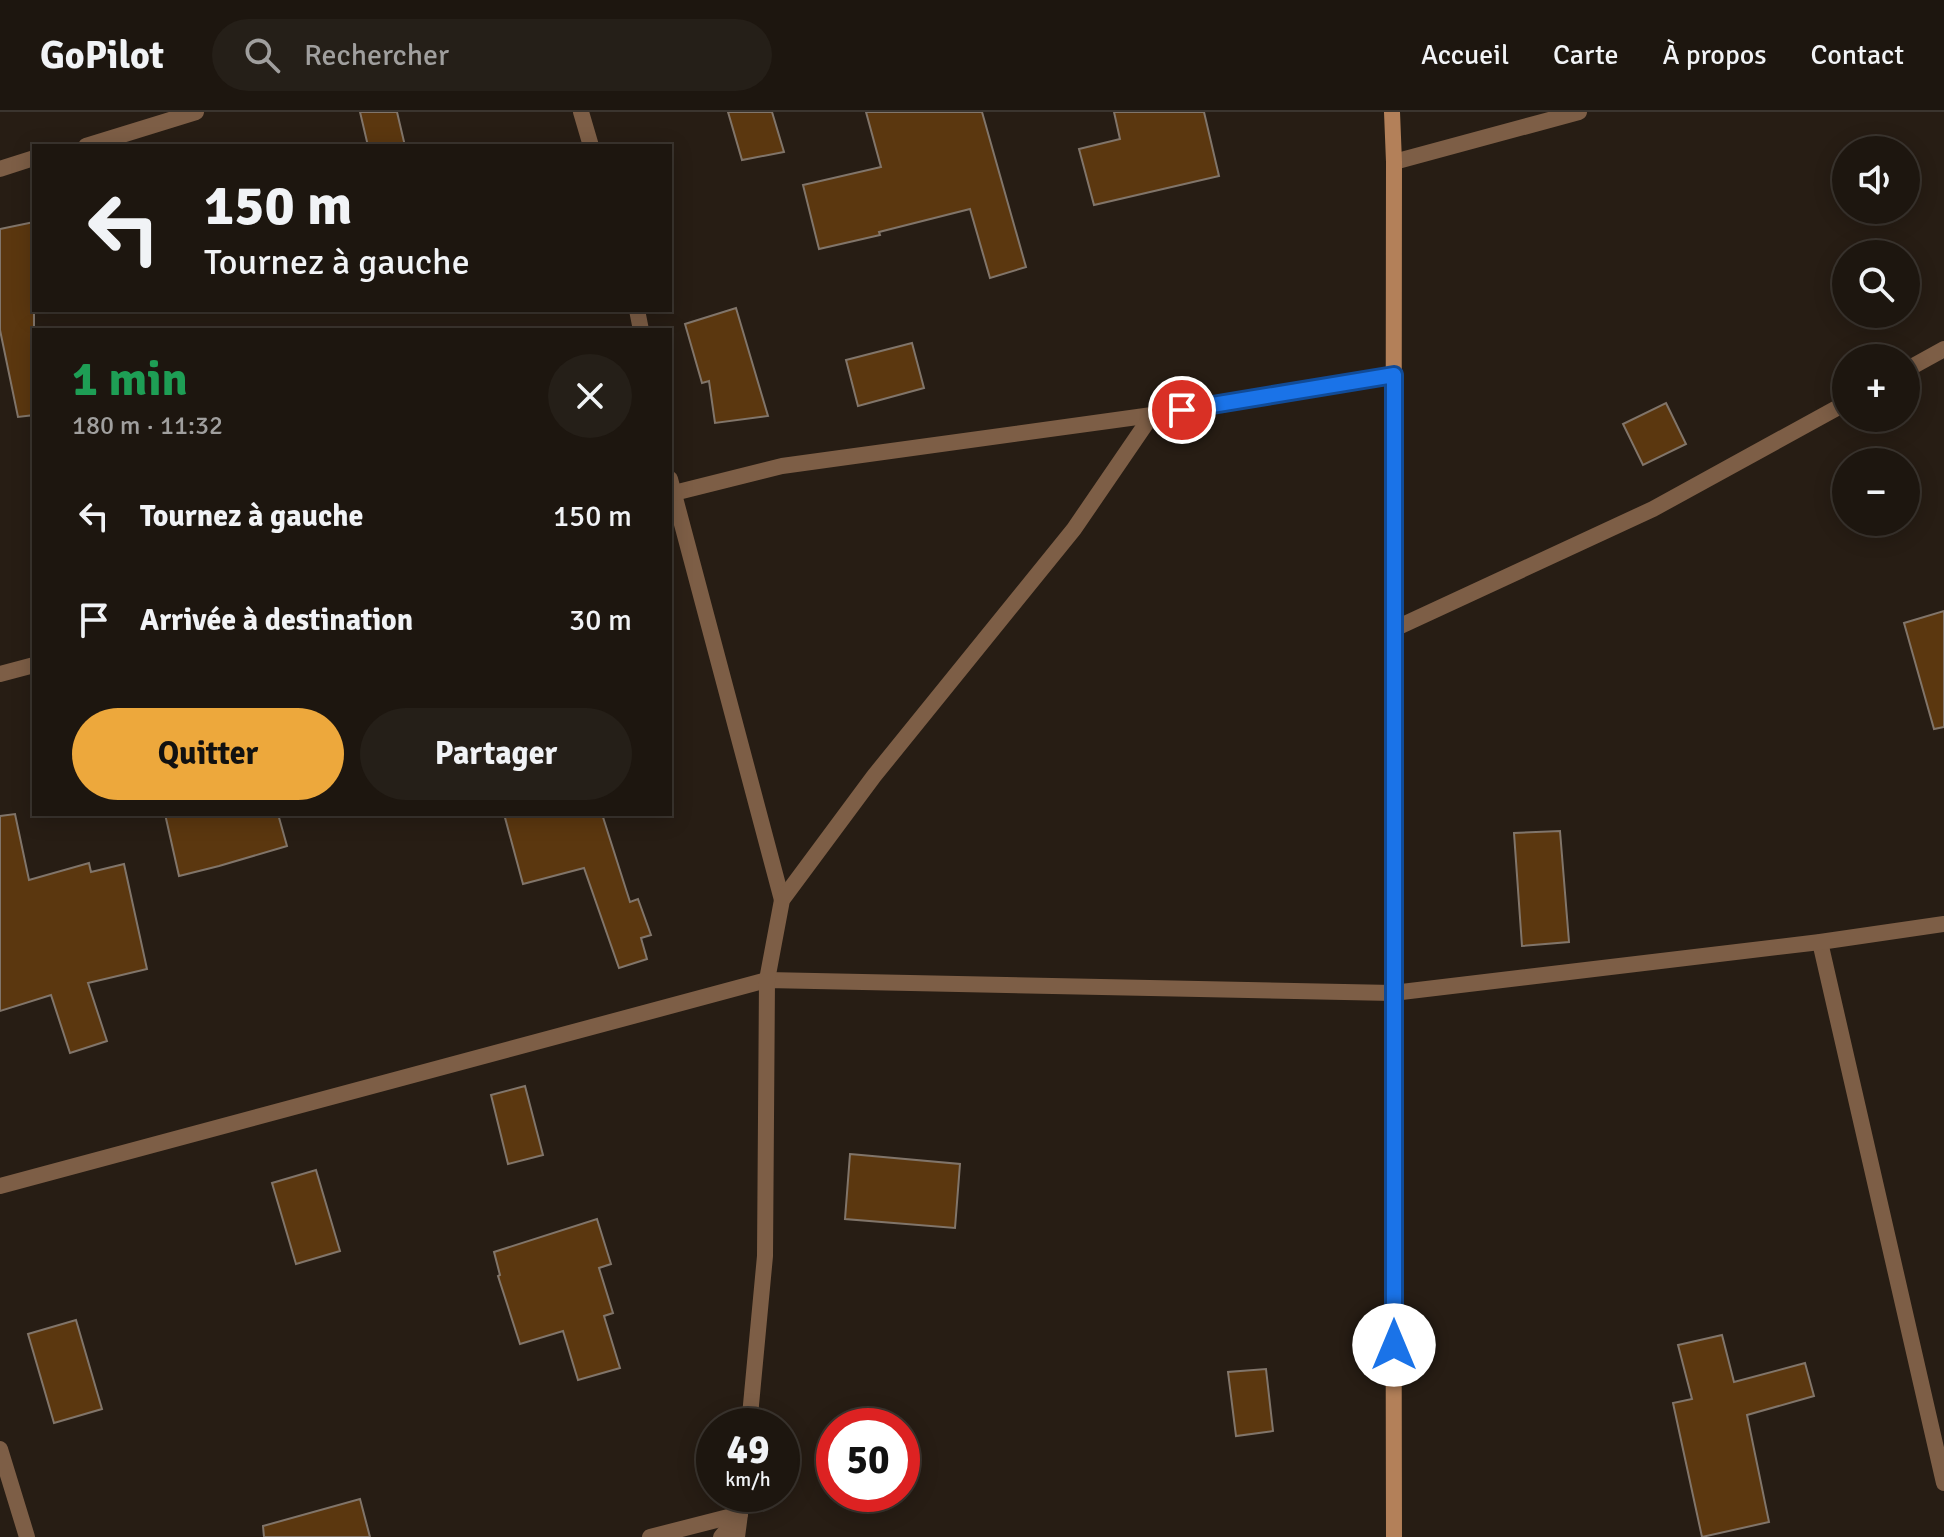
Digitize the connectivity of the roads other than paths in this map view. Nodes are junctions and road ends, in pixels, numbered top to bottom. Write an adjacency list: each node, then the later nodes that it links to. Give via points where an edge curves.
1 (177, 112): 6 (street)
2 (196, 112): 7 (street)
3 (581, 112): 8 (street)
4 (1392, 112): 10 (main road)
5 (1579, 112): 10 (street)
6 (77, 144)
7 (92, 144)
8 (590, 144)
9 (32, 161): 11 (street)
10 (1394, 162): 14 (main road)
11 (0, 171)
12 (1944, 349): 13 (street)
13 (1920, 362)
14 (1394, 375): 16 (street); 19 (main road)
15 (1832, 411): 19 (street, via 1653,509)
16 (1152, 415): 17 (street, via 782,466); 22 (street, via 1074,529 874,776)
17 (672, 489)
18 (672, 493): 22 (street)
19 (1394, 629): 26 (main road)
20 (32, 666): 21 (street)
21 (0, 674)
22 (782, 900): 25 (street)
23 (1944, 924): 24 (street)
24 (1820, 942): 26 (street); 30 (street)
25 (767, 980): 26 (street); 27 (street); 28 (street, via 765,1256)
26 (1393, 993): 36 (main road)
27 (0, 1186)
28 (751, 1408)
29 (0, 1449): 32 (street)
30 (1944, 1483)
31 (740, 1514): 33 (street); 34 (street); 35 (street)
32 (27, 1537)
33 (650, 1537)
34 (721, 1537)
35 (737, 1537)
36 (1394, 1537)

